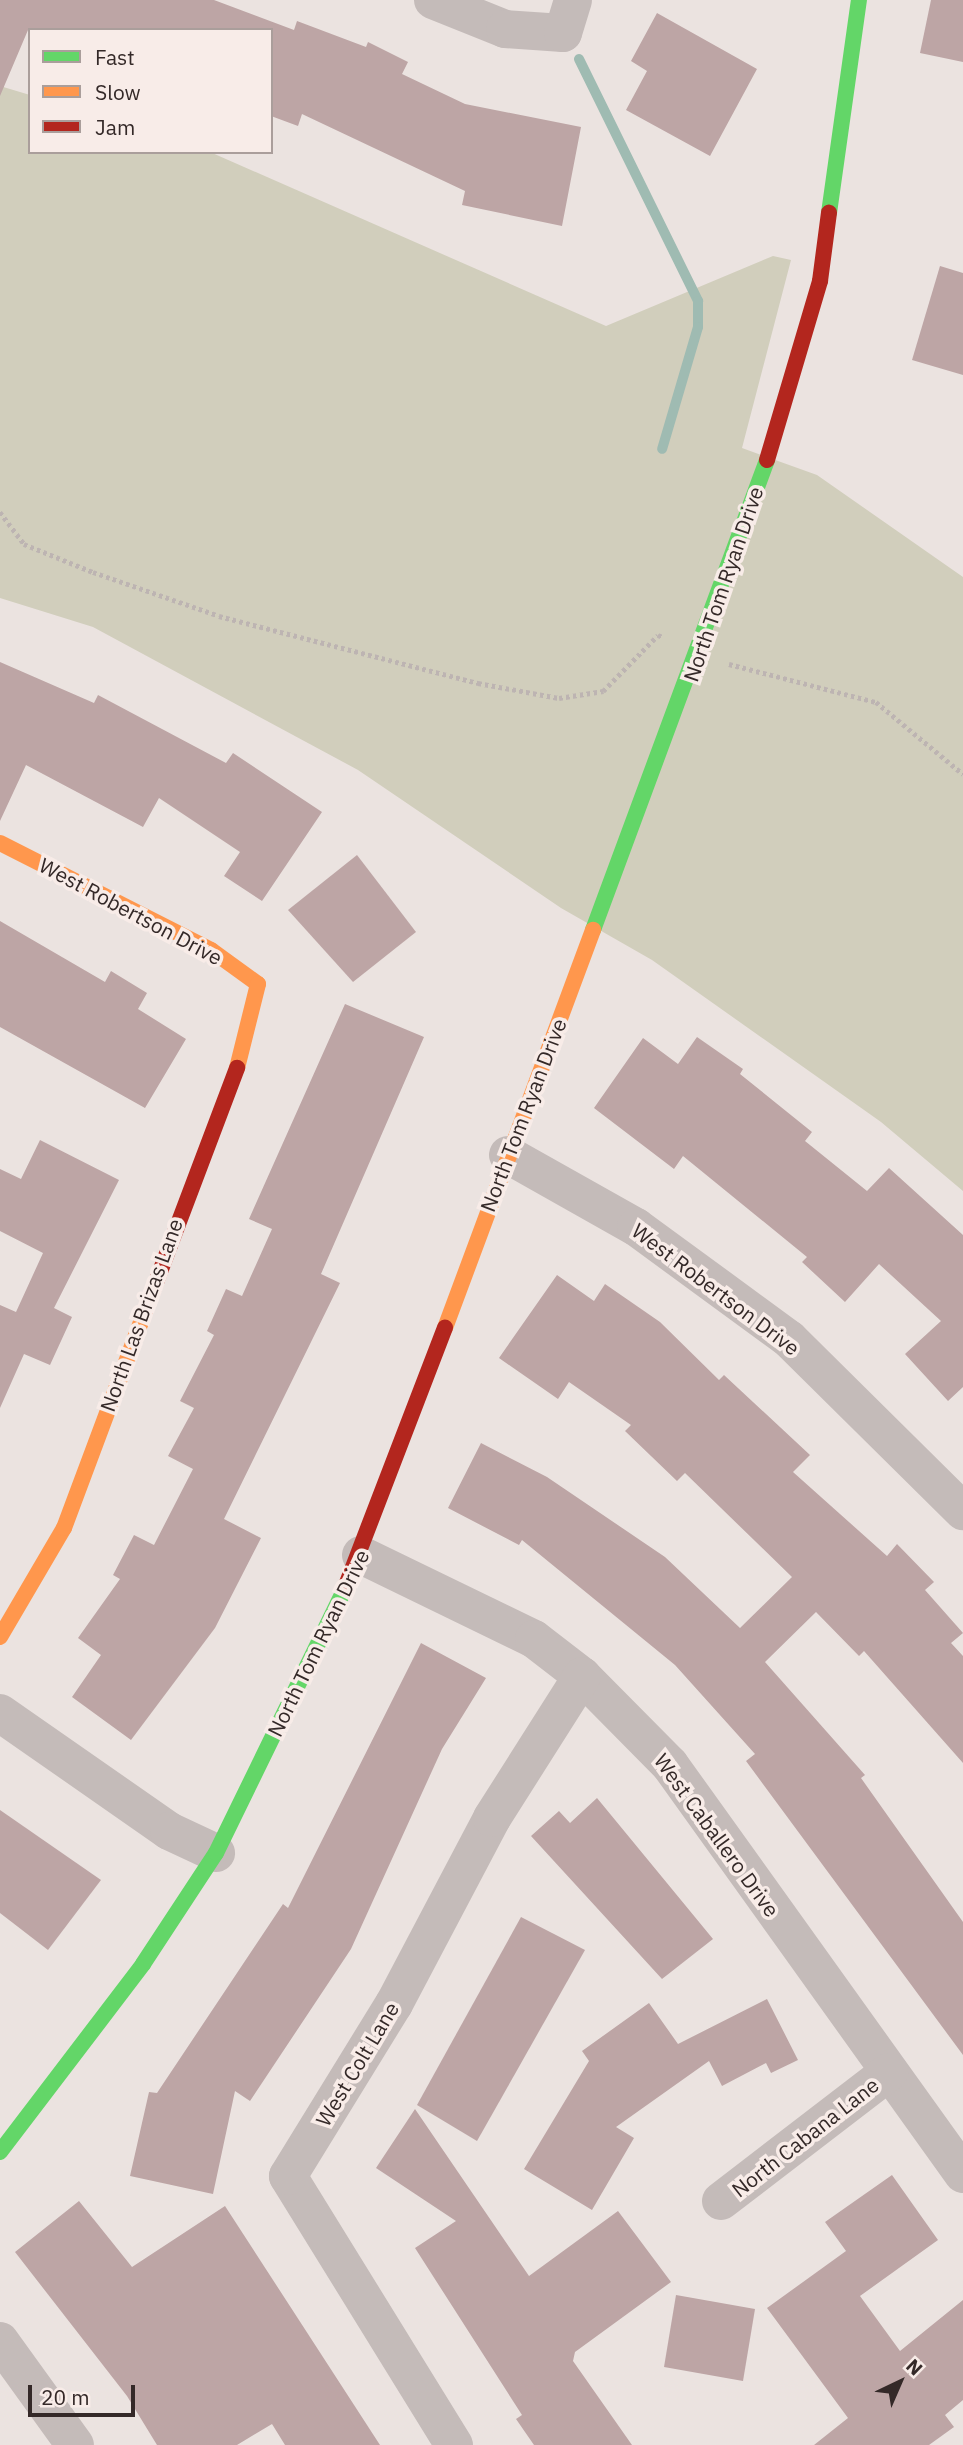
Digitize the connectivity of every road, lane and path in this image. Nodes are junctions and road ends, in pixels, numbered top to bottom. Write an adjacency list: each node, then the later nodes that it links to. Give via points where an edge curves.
1 (433, 0): 3 (street, via 505,29)
2 (859, 0): 5 (street, North Tom Ryan Drive, via 820,281)
3 (568, 17)
4 (0, 512): 5 (path, via 24,544 105,577 219,616 478,683 559,698 603,691 657,635)
5 (699, 654): 6 (path, via 876,702); 9 (street, North Tom Ryan Drive)
6 (963, 774)
7 (0, 844): 8 (street, West Robertson Drive, via 211,950)
8 (258, 984): 12 (street, North Las Brizas Lane, via 252,1027 64,1528)
9 (508, 1155): 10 (street, West Robertson Drive, via 636,1227 789,1339); 11 (street, North Tom Ryan Drive)
10 (963, 1511)
11 (361, 1555): 13 (street, West Caballero Drive, via 534,1639); 15 (street, North Tom Ryan Drive)
12 (0, 1637)
13 (582, 1676): 16 (street, West Caballero Drive, via 670,1765); 22 (street, West Colt Lane, via 492,1818 394,2004 288,2176)
14 (0, 1713): 15 (street, via 169,1831)
15 (216, 1853): 17 (street, North Tom Ryan Drive, via 127,1986)
16 (889, 2072): 18 (street, West Caballero Drive); 19 (street, North Cabana Lane)
17 (0, 2152)
18 (963, 2174)
19 (721, 2202)
20 (0, 2341): 21 (street)
21 (69, 2442)
22 (454, 2445)

